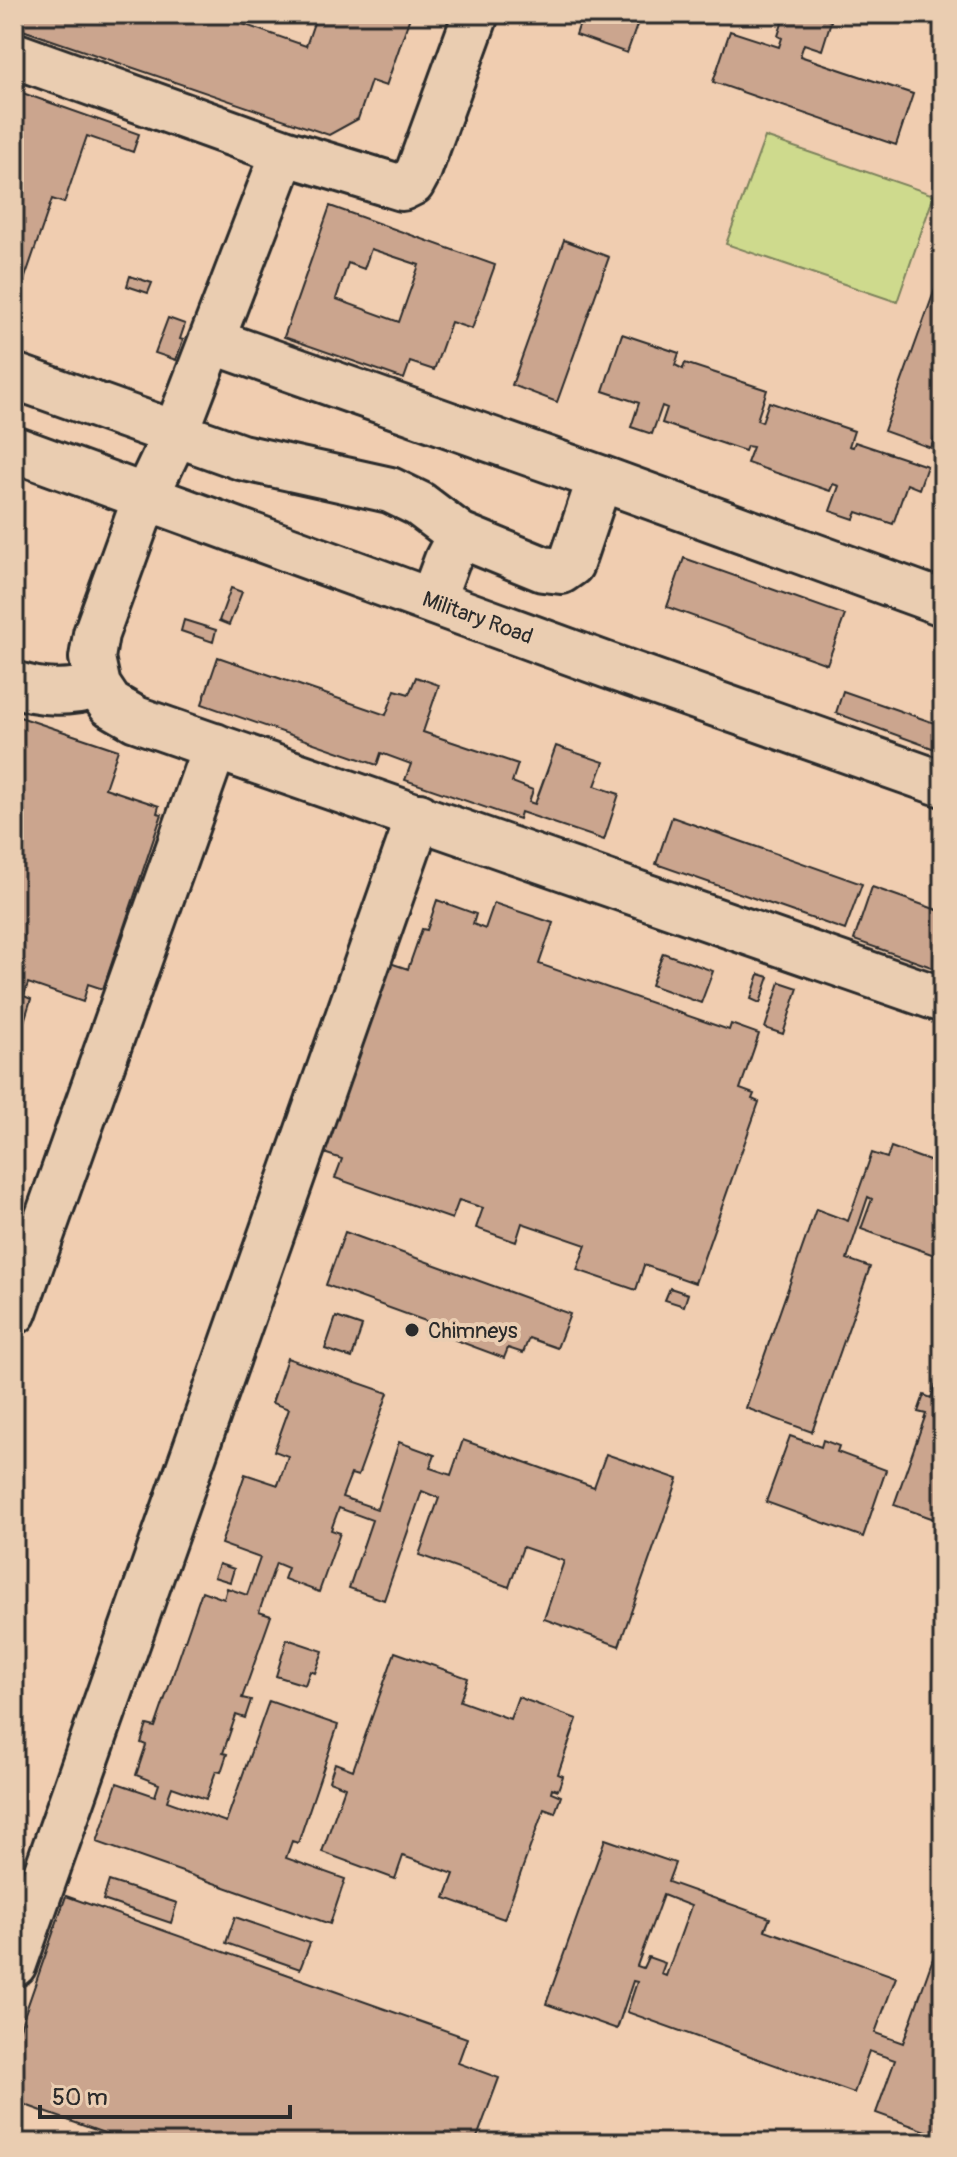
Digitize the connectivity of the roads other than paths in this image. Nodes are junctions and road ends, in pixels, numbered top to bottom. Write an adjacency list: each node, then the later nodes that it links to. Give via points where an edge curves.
1 (476, 14): 3 (street, via 416,178 407,187 390,187)
2 (14, 55): 3 (street)
3 (284, 152): 4 (street)
4 (212, 341): 6 (street); 8 (street)
5 (14, 376): 6 (street)
6 (175, 435): 9 (street); 10 (street, via 261,463 390,490)
7 (14, 449): 9 (street, Military Road)
8 (600, 478): 10 (street, via 571,564 561,571 543,569); 12 (street)
9 (146, 496): 11 (street, Military Road); 14 (street, via 96,634 93,666)
10 (460, 535): 11 (street)
11 (432, 600): 16 (street, Military Road)
12 (943, 603)
13 (14, 684): 14 (street, via 60,693)
14 (98, 686): 15 (street, via 117,710)
15 (215, 746): 17 (street); 19 (street)
16 (943, 784)
17 (419, 816): 18 (street); 20 (street)
18 (943, 1000)
19 (14, 1312)
20 (14, 1964)

